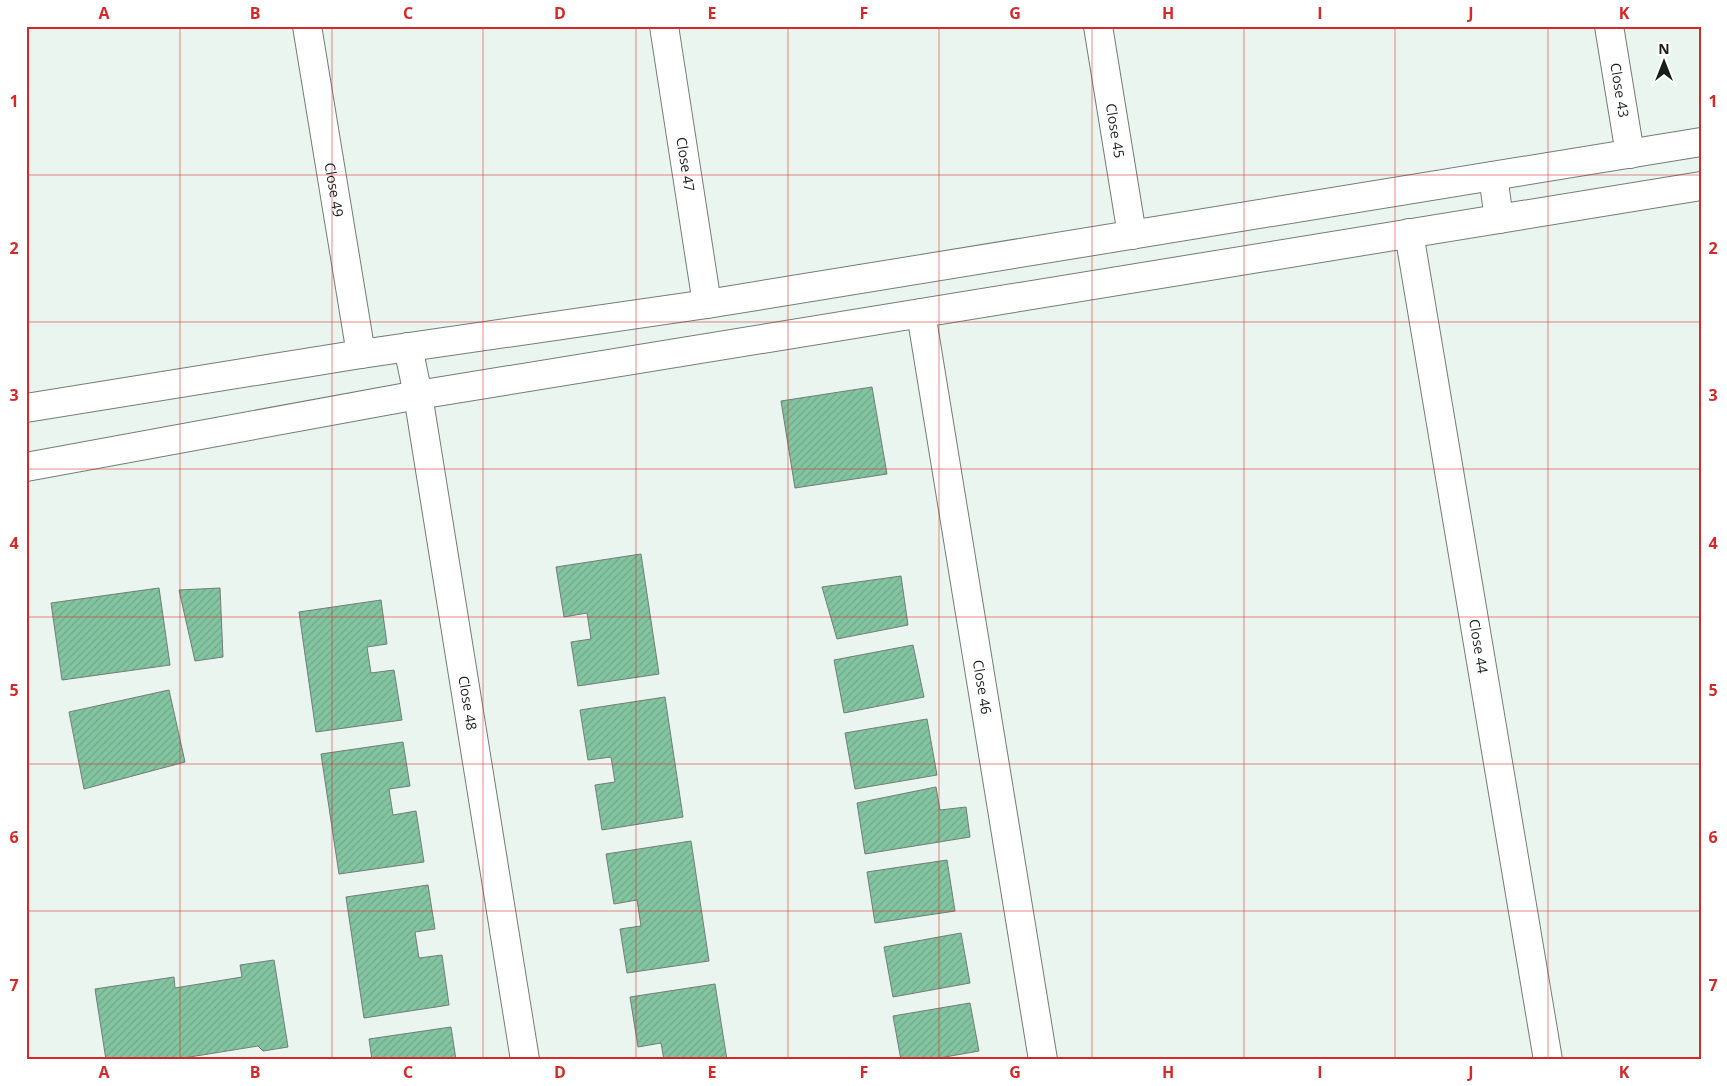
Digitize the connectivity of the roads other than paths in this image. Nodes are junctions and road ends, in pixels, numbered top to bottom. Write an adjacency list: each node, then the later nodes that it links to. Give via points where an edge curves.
1 (307, 26): 15 (street, Close 49)
2 (664, 26): 12 (street, Close 47)
3 (1098, 26): 11 (street, Close 45)
4 (1609, 26): 6 (street, Close 43)
5 (1701, 142): 6 (street)
6 (1630, 154): 7 (street)
7 (1493, 176): 9 (street); 11 (street)
8 (1701, 186): 9 (street)
9 (1499, 219): 10 (street)
10 (1409, 233): 13 (street); 21 (street, Close 44)
11 (1132, 235): 12 (street)
12 (707, 304): 14 (street)
13 (921, 313): 16 (street); 20 (street, Close 46)
14 (408, 347): 15 (street); 16 (street, Close 48)
15 (360, 354): 17 (street)
16 (418, 394): 18 (street); 19 (street, Close 48)
17 (26, 408)
18 (26, 467)
19 (525, 1060)
20 (1043, 1060)
21 (1548, 1060)

